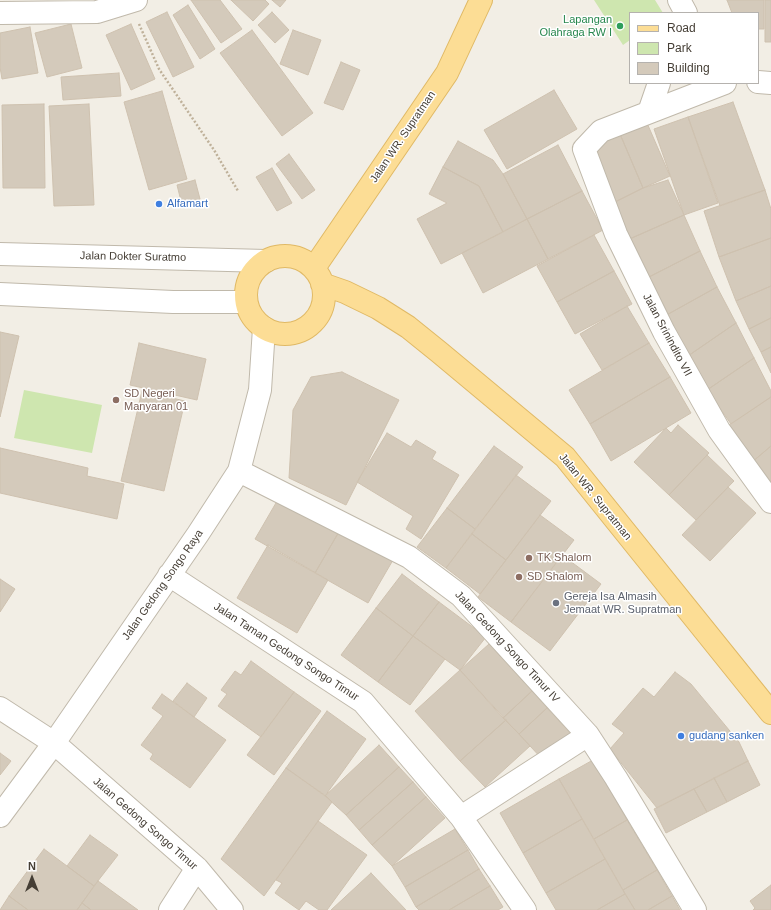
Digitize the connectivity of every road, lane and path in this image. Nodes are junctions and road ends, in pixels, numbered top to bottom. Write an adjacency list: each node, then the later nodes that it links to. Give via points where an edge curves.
1 (481, 0): 10 (main road, Jalan WR. Supratman, via 447,73)
2 (126, 2): 3 (street, via 97,12); 7 (path, via 159,69 214,150)
3 (0, 13)
4 (659, 84): 6 (street)
5 (722, 84): 6 (street)
6 (649, 112): 15 (street, Jalan Srinindito VII, via 601,131 584,149 585,155 616,234 664,332 719,430)
7 (238, 191)
8 (0, 254): 9 (street, Jalan Dokter Suratmo)
9 (266, 261): 10 (main road, via 282,256 300,258); 12 (main road, via 254,272 247,286)
10 (318, 276): 13 (main road, via 325,295 320,315 305,330 284,335); 18 (main road, Jalan WR. Supratman, via 408,327 565,457)
11 (0, 294): 12 (street, via 173,302)
12 (246, 302): 13 (main road, via 255,321)
13 (264, 328): 14 (street, Jalan Gedong Songo Raya, via 260,390)
14 (239, 471): 16 (street, Jalan Gedong Songo Raya); 19 (street, Jalan Gedong Songo Timur IV, via 409,557 461,596)
15 (771, 502)
16 (169, 575): 20 (street, Jalan Gedong Songo Raya); 22 (street, Jalan Taman Gedong Songo Timur, via 363,702)
17 (0, 708): 20 (street, Jalan Gedong Songo Timur)
18 (771, 713)
19 (588, 735): 22 (street); 27 (street, Jalan Gedong Songo Timur IV)
20 (54, 743): 21 (street, Jalan Gedong Songo Raya); 23 (street, Jalan Gedong Songo Timur)
21 (0, 816)
22 (461, 817): 26 (street, Jalan Taman Gedong Songo Timur)
23 (197, 868): 24 (street); 25 (street, Jalan Gedong Songo Timur)
24 (170, 910)
25 (232, 910)
26 (525, 910)
27 (695, 910)

